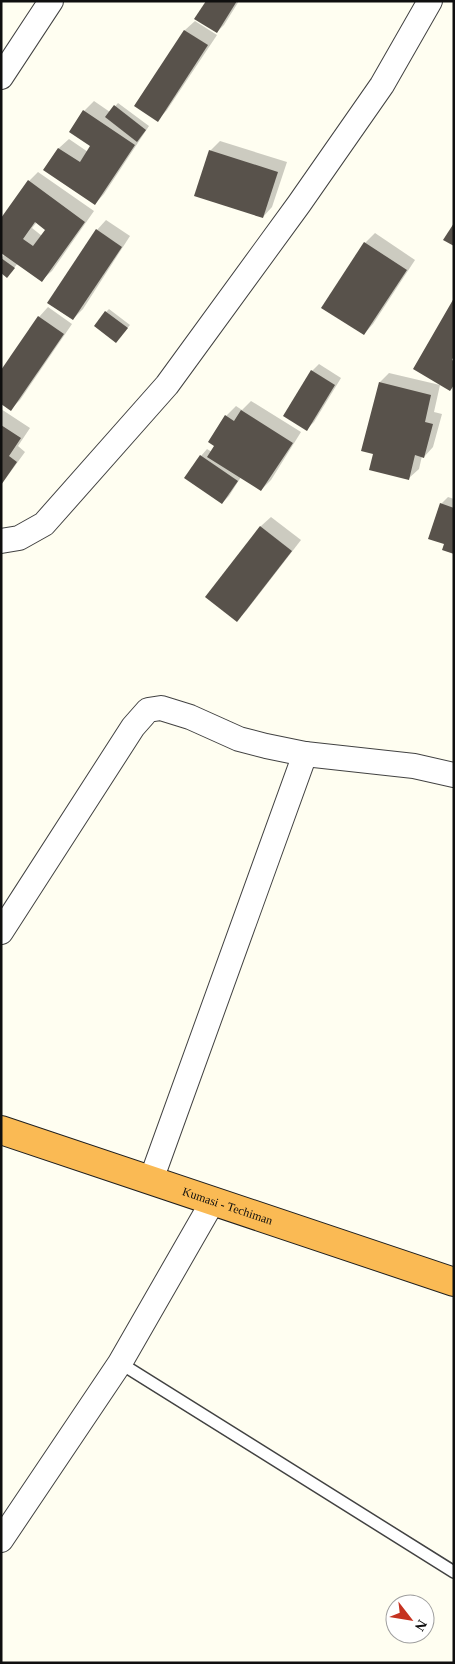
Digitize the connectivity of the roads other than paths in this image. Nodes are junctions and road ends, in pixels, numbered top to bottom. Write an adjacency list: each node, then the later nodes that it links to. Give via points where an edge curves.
1 (51, 1): 3 (street)
2 (430, 1): 4 (street, via 382,85 167,385 44,524 19,538)
3 (1, 77)
4 (1, 541)
5 (305, 754): 6 (street, via 414,766); 7 (street, via 239,738 161,708 148,710 133,727); 9 (street)
6 (454, 775)
7 (1, 932)
8 (1, 1130): 9 (highway, Kumasi - Techiman)
9 (151, 1180): 10 (highway, Kumasi - Techiman)
10 (213, 1201): 11 (highway, Kumasi - Techiman); 12 (street)
11 (454, 1282)
12 (120, 1362): 13 (street); 14 (lane)
13 (1, 1540)
14 (454, 1572)

